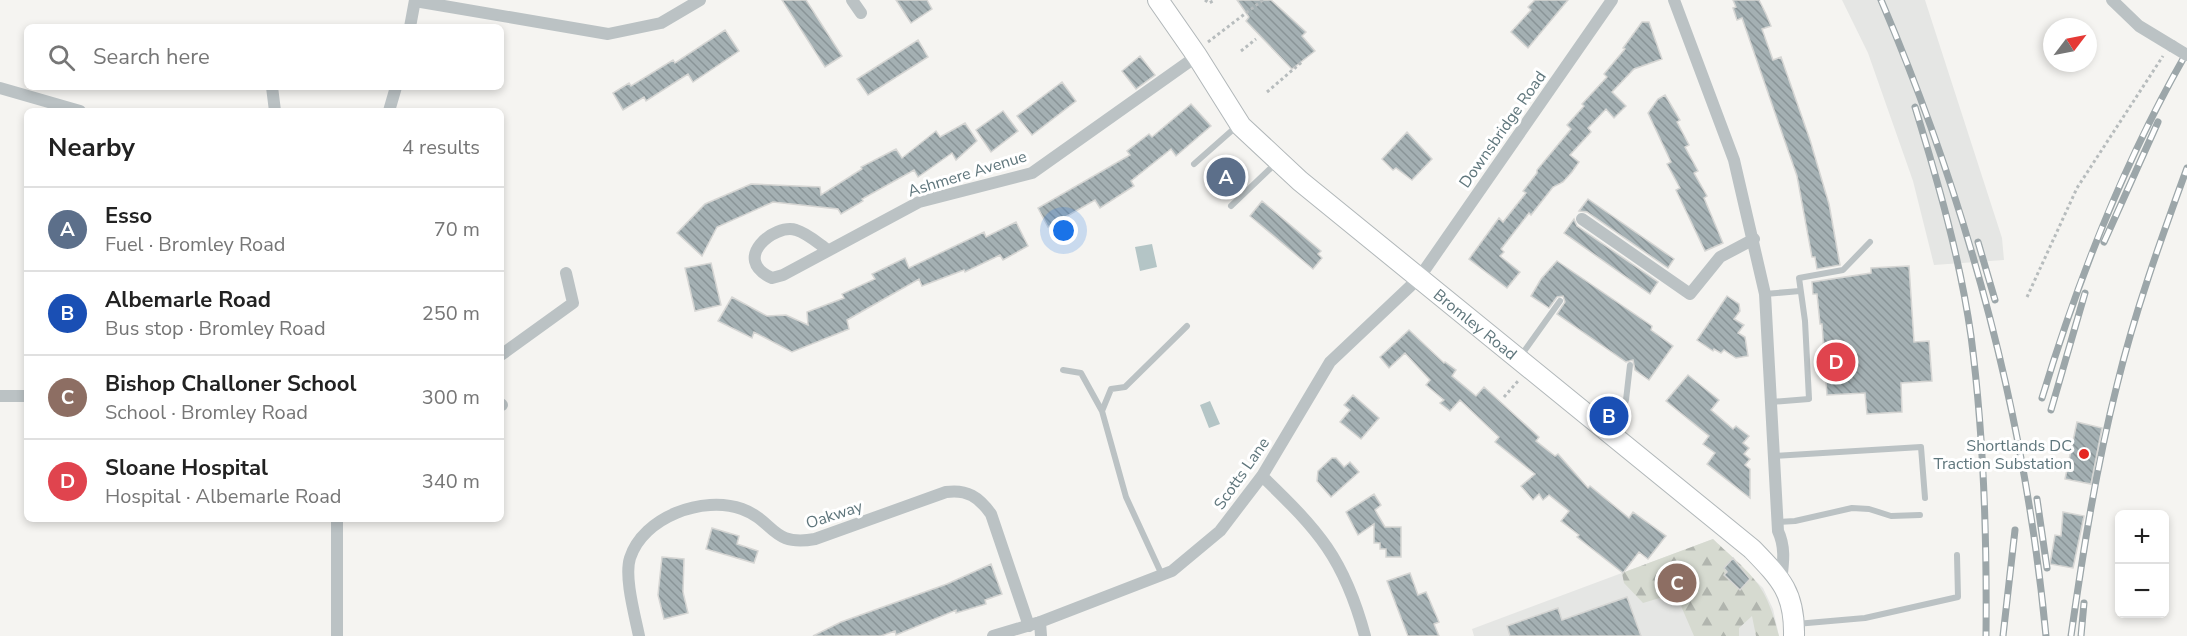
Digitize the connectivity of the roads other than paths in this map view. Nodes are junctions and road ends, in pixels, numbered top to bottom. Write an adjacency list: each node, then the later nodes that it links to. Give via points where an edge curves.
1 (700, 0): 7 (street, via 661,23 608,34)
2 (852, 0): 8 (street)
3 (1158, 0): 11 (main road, Bromley Road)
4 (1612, 0): 27 (street, Downsbridge Road)
5 (1674, 0): 23 (street, via 1734,160)
6 (2112, 0): 10 (street, bridge, via 2139,26)
7 (415, 1): 9 (street)
8 (861, 13)
9 (411, 24)
10 (2187, 55)
11 (1197, 56): 18 (main road, Bromley Road); 25 (street, Ashmere Avenue, via 1032,173 919,202)
12 (0, 88): 15 (street)
13 (272, 90): 16 (street)
14 (395, 90): 17 (street)
15 (70, 108)
16 (275, 108)
17 (390, 108)
18 (1240, 124): 19 (main road, Bromley Road); 20 (lane)
19 (1278, 161): 21 (lane); 27 (main road, Bromley Road)
20 (1194, 164)
21 (1231, 206)
22 (1582, 219): 23 (street, via 1690,294 1720,257)
23 (1754, 239): 29 (street)
24 (1870, 242): 28 (lane, via 1843,270 1799,278)
25 (828, 250): 25 (street, Ashmere Avenue, via 796,229 784,230 761,242 754,258 762,274 772,278)
26 (566, 273): 32 (street, via 573,303)
27 (1419, 278): 33 (main road, Bromley Road); 42 (street, Scotts Lane, via 1330,362)
28 (1800, 291): 29 (lane); 38 (lane, via 1809,399)
29 (1765, 294): 38 (street)
30 (1560, 301): 33 (lane)
31 (1187, 326): 39 (lane, via 1125,387 1111,389)
32 (504, 353)
33 (1524, 364): 40 (main road, Bromley Road)
34 (1630, 365): 40 (lane, via 1626,400)
35 (1063, 370): 39 (lane, via 1081,374)
36 (0, 396): 37 (street)
37 (24, 396)
38 (1772, 402): 41 (street)
39 (1102, 411): 48 (lane, via 1126,497)
40 (1613, 437): 49 (main road, Bromley Road, via 1752,549)
41 (1773, 456): 43 (lane, via 1921,447); 46 (street)
42 (1263, 476): 48 (street, Scotts Lane, via 1220,531 1172,572); 56 (street, via 1300,512 1331,551 1354,598)
43 (1925, 498)
44 (1920, 515): 46 (lane, via 1891,516 1869,508 1852,508)
45 (337, 522): 52 (street)
46 (1778, 526): 49 (street, via 1784,557)
47 (1957, 555): 51 (lane, via 1958,597)
48 (1162, 575): 50 (street, Scotts Lane)
49 (1781, 582): 51 (main road, Bromley Road, via 1793,606)
50 (1035, 624): 53 (street, Oakway, via 991,514 978,498 959,490 801,542 777,535 742,509 714,505 682,511 650,530 630,559 628,573); 54 (street, Scotts Lane); 55 (street, Oakway)
51 (1794, 630)
52 (338, 636)
53 (639, 636)
54 (993, 636)
55 (1041, 636)
56 (1365, 636)

